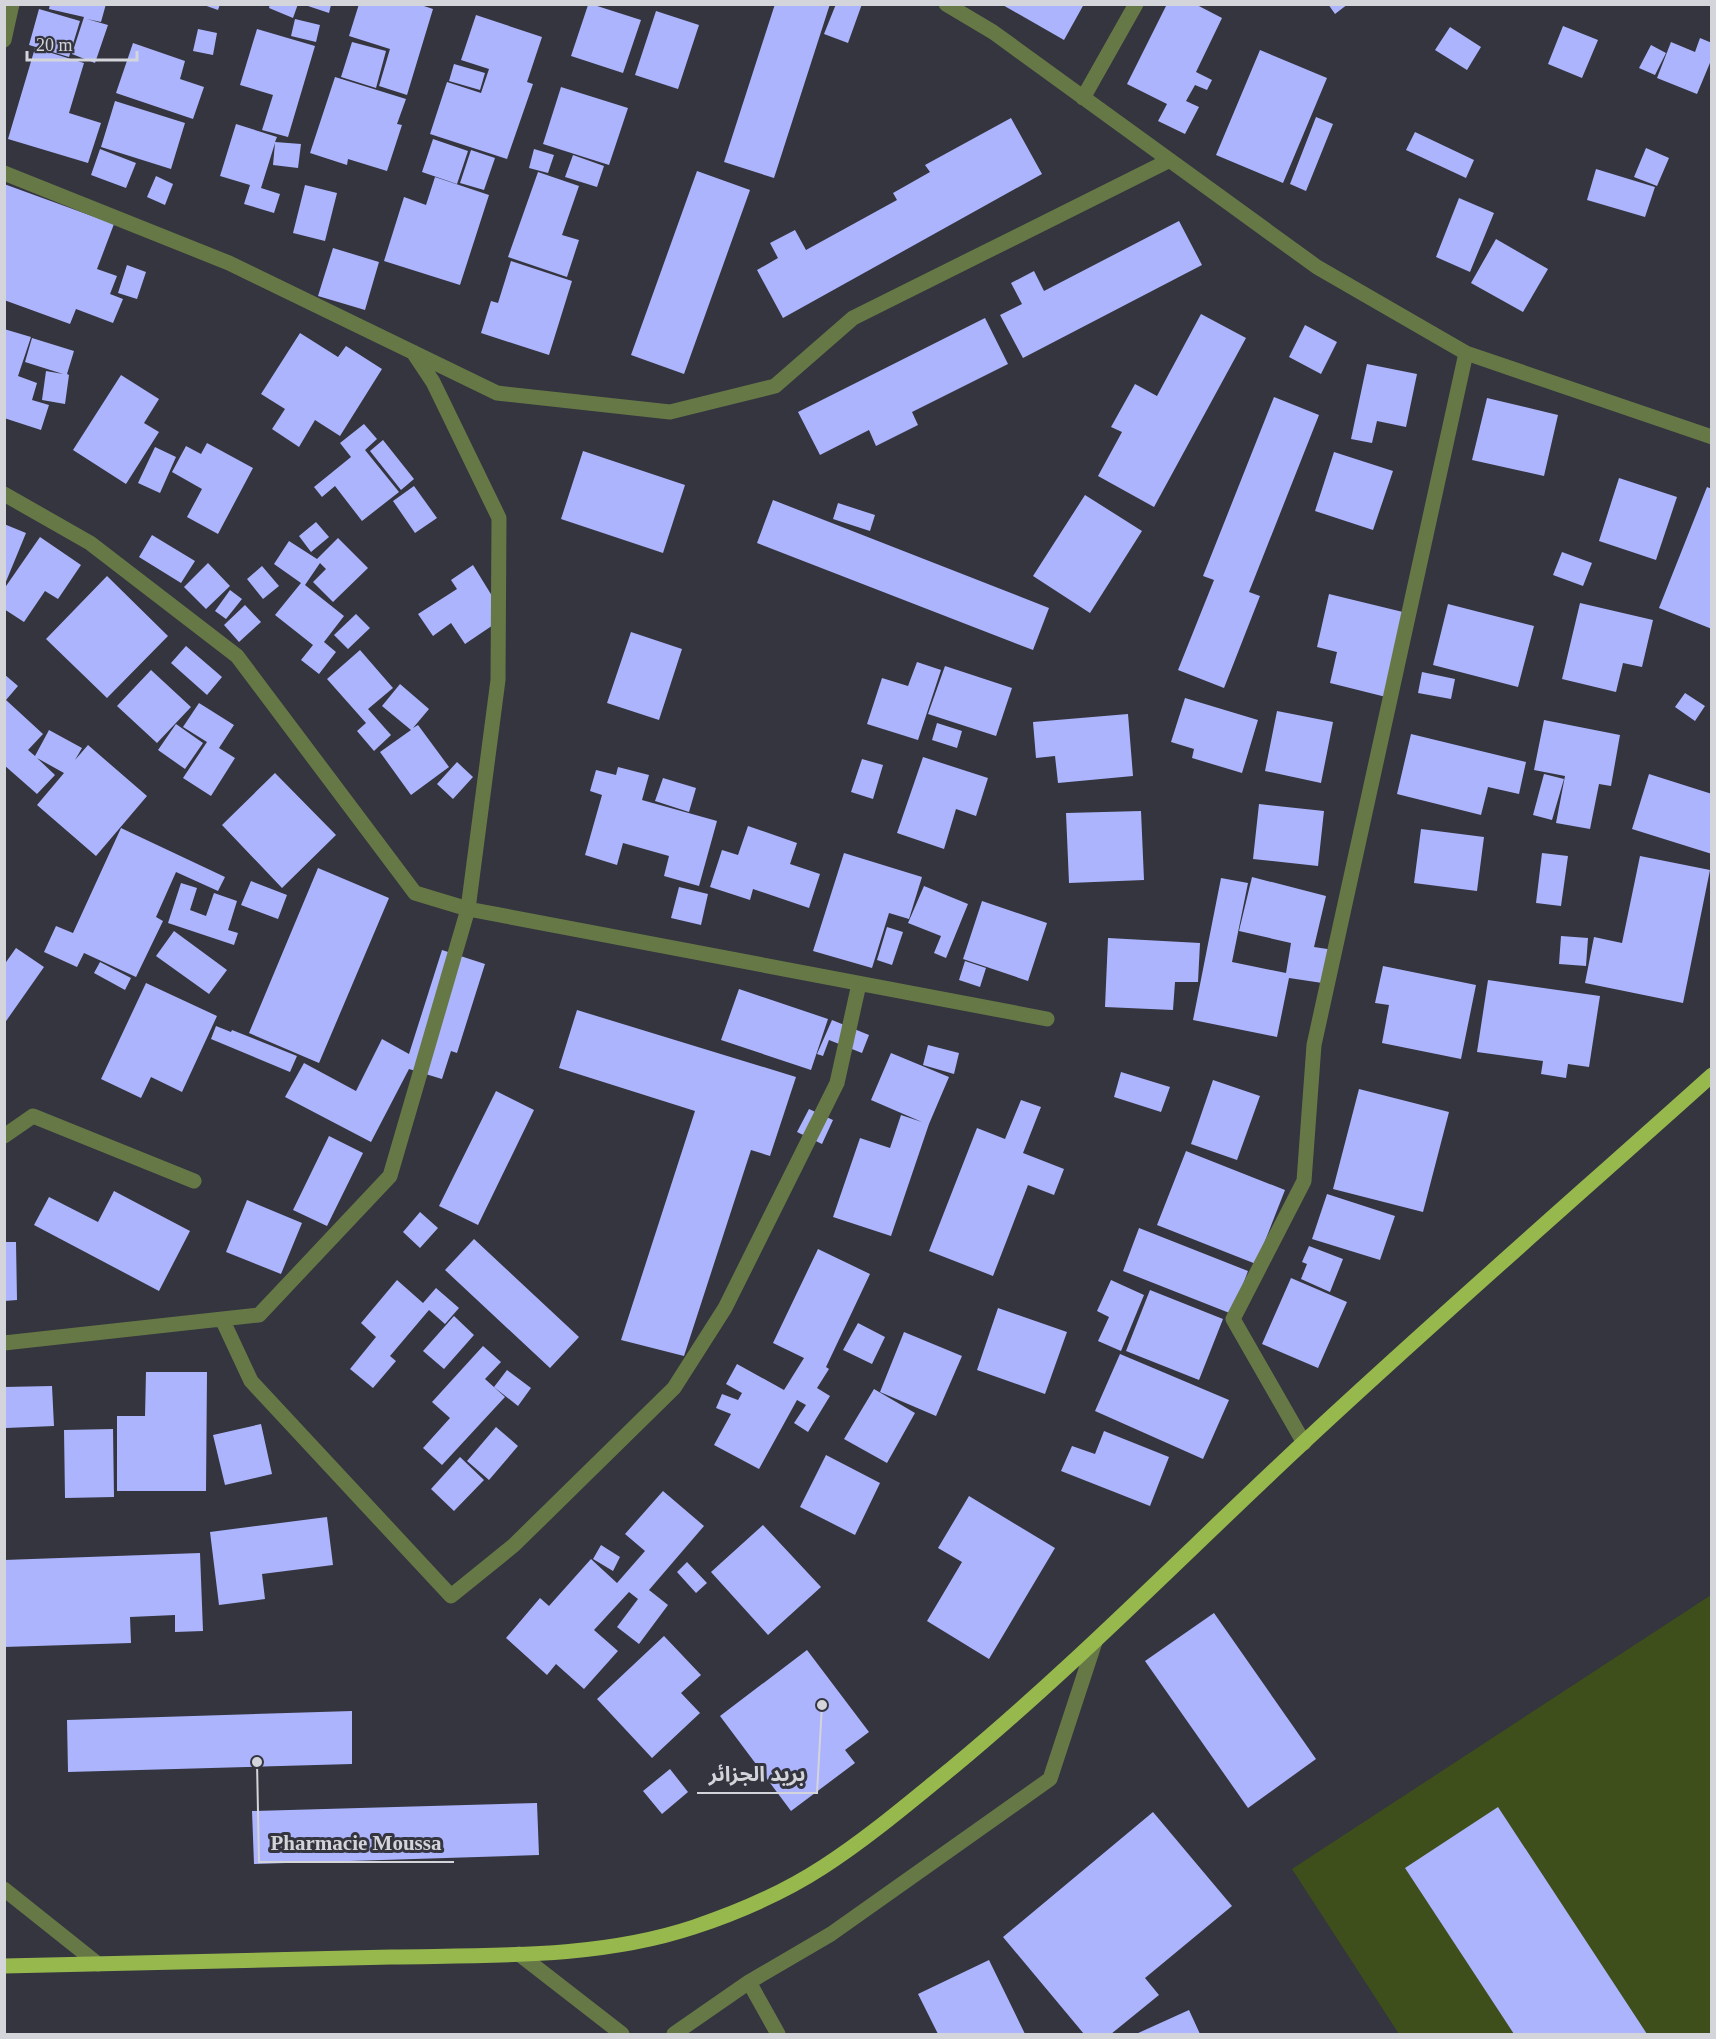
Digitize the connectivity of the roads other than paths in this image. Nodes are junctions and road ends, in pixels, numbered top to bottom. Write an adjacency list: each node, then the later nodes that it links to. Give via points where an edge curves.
1 (12, 4): 4 (street)
2 (946, 4): 5 (street, via 993,32)
3 (1136, 4): 5 (street)
4 (4, 40)
5 (1083, 98): 6 (street)
6 (1170, 160): 8 (street, via 853,318 776,386 670,412 497,393); 9 (street, via 1317,267)
7 (4, 173): 8 (street, via 229,263)
8 (413, 352): 12 (street, via 433,382 499,518 498,680)
9 (1466, 353): 10 (street); 20 (street, via 1314,1045 1304,1181 1233,1319)
10 (1712, 437)
11 (4, 494): 12 (street, via 90,543 237,656 415,893)
12 (468, 909): 13 (street); 18 (street, via 390,1176 259,1315)
13 (859, 984): 14 (street); 18 (street, via 837,1083 725,1308 674,1388 513,1545 451,1596 251,1381)
14 (1047, 1019)
15 (1712, 1075): 20 (main road)
16 (4, 1136): 17 (street, via 33,1116)
17 (194, 1181)
18 (222, 1319): 19 (street)
19 (4, 1343)
20 (1304, 1443): 21 (main road)
21 (1095, 1642): 23 (main road, via 1005,1724 909,1803 792,1886 693,1928 648,1940 605,1948); 26 (street, via 1050,1779 831,1934)
22 (4, 1889): 24 (street)
23 (519, 1954): 24 (main road); 27 (street)
24 (98, 1964): 25 (main road)
25 (4, 1966)
26 (749, 1982): 28 (street); 29 (street)
27 (622, 2034)
28 (674, 2034)
29 (778, 2034)

